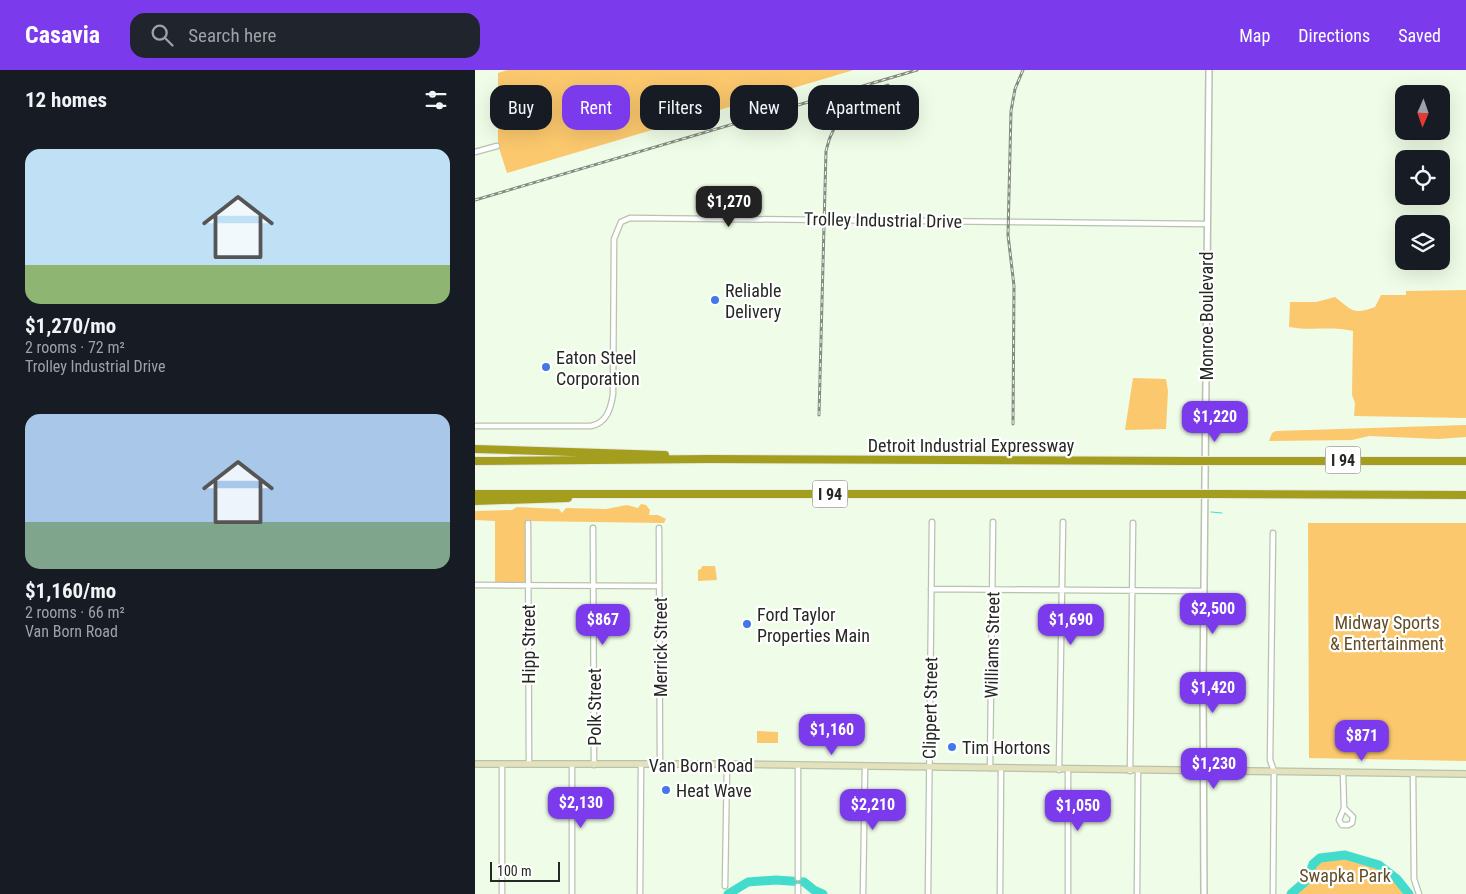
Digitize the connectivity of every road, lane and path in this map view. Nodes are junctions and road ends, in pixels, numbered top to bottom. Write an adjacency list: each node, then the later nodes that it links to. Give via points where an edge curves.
1 (1209, 70): 4 (street, Monroe Boulevard)
2 (497, 146): 3 (street)
3 (475, 152)
4 (1207, 224): 5 (street, Trolley Industrial Drive, via 630,218 621,222 614,239 613,394 605,418 591,426); 30 (street, Monroe Boulevard)
5 (475, 426)
6 (475, 448): 7 (highway)
7 (709, 458): 8 (highway, Detroit Industrial Expressway / I 94); 9 (highway, Detroit Industrial Expressway / I 94, bridge)
8 (475, 461)
9 (1466, 461)
10 (475, 494): 11 (highway, I 94)
11 (611, 494): 12 (highway, I 94, bridge); 13 (highway, via 555,500)
12 (1466, 496)
13 (475, 501)
14 (932, 522): 26 (street, Clippert Street)
15 (993, 522): 27 (street, Williams Street)
16 (1063, 522): 28 (street)
17 (527, 523): 23 (street, Hipp Street)
18 (1133, 523): 29 (street)
19 (593, 528): 24 (street, Polk Street)
20 (659, 528): 25 (street, Merrick Street)
21 (1273, 533): 49 (street, via 1270,760)
22 (475, 585): 23 (street)
23 (528, 585): 24 (street); 33 (street, Hipp Street)
24 (593, 586): 25 (street); 36 (street, Polk Street)
25 (659, 586): 38 (street, Merrick Street)
26 (931, 589): 27 (street); 41 (street, Clippert Street)
27 (993, 589): 28 (street); 42 (street, Williams Street)
28 (1062, 590): 29 (street); 44 (street)
29 (1133, 590): 30 (street); 46 (street)
30 (1203, 591): 48 (street, Monroe Boulevard)
31 (475, 764): 32 (main road, Van Born Road)
32 (502, 764): 33 (main road, Van Born Road); 57 (street)
33 (529, 764): 34 (main road, Van Born Road)
34 (572, 764): 36 (main road, Van Born Road); 58 (street, Polk Street)
35 (727, 764): 38 (main road, Van Born Road); 39 (main road, Van Born Road); 55 (street)
36 (594, 765): 37 (main road, Van Born Road)
37 (641, 765): 38 (main road, Van Born Road); 59 (street)
38 (660, 765)
39 (798, 766): 40 (main road, Van Born Road); 54 (street)
40 (865, 767): 41 (main road, Van Born Road); 61 (street)
41 (930, 768): 42 (main road, Van Born Road); 62 (street, Clippert Street)
42 (990, 768): 43 (main road, Van Born Road)
43 (1001, 768): 44 (main road, Van Born Road); 63 (street)
44 (1059, 770): 45 (main road, Van Born Road)
45 (1069, 770): 46 (main road, Van Born Road); 64 (street)
46 (1130, 770): 47 (main road, Van Born Road)
47 (1138, 771): 48 (main road, Van Born Road); 65 (street)
48 (1203, 771): 49 (main road, Van Born Road); 66 (street, Monroe Boulevard)
49 (1274, 771): 50 (main road, Van Born Road); 67 (street)
50 (1343, 772): 51 (main road, Van Born Road); 53 (street)
51 (1413, 773): 52 (main road, Van Born Road); 68 (street, via 1414,880)
52 (1466, 774)
53 (1344, 808)
54 (798, 878)
55 (725, 886)
56 (798, 886): 60 (street)
57 (502, 894)
58 (572, 894)
59 (640, 894)
60 (797, 894)
61 (863, 894)
62 (928, 894)
63 (1000, 894)
64 (1068, 894)
65 (1137, 894)
66 (1205, 894)
67 (1273, 894)
68 (1419, 894)

